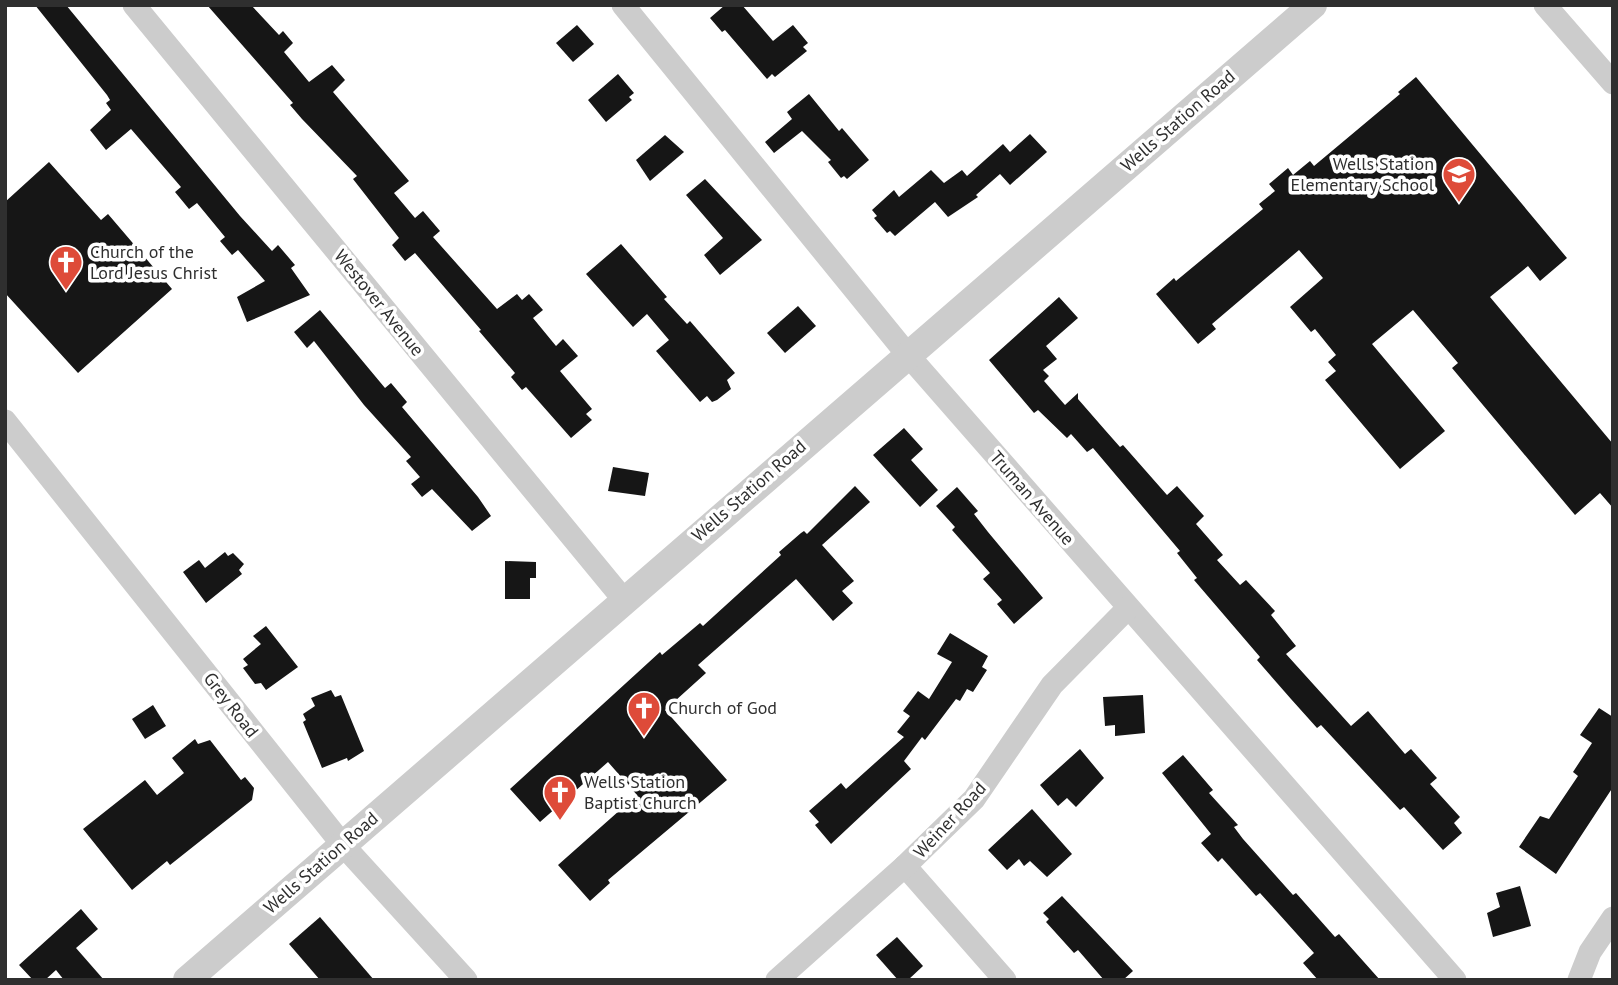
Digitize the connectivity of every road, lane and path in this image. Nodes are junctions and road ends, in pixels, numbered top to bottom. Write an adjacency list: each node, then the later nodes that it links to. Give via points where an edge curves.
1 (134, 5): 8 (street, Westover Avenue)
2 (622, 5): 6 (street, Truman Avenue)
3 (1313, 5): 6 (street, Wells Station Road)
4 (1545, 5): 5 (street)
5 (1613, 83)
6 (907, 354): 8 (street, Wells Station Road); 9 (street, Truman Avenue)
7 (5, 421): 10 (street, Grey Road)
8 (624, 600): 10 (street, Wells Station Road)
9 (1128, 608): 11 (street, Weiner Road, via 1052,685 974,799); 17 (street, Truman Avenue)
10 (342, 844): 13 (street, Wells Station Road); 14 (street, Grey Road)
11 (905, 866): 15 (street, Weiner Road); 16 (street)
12 (1613, 918): 18 (street, via 1590,952)
13 (187, 980)
14 (466, 980)
15 (777, 980)
16 (1005, 980)
17 (1455, 980)
18 (1579, 980)

